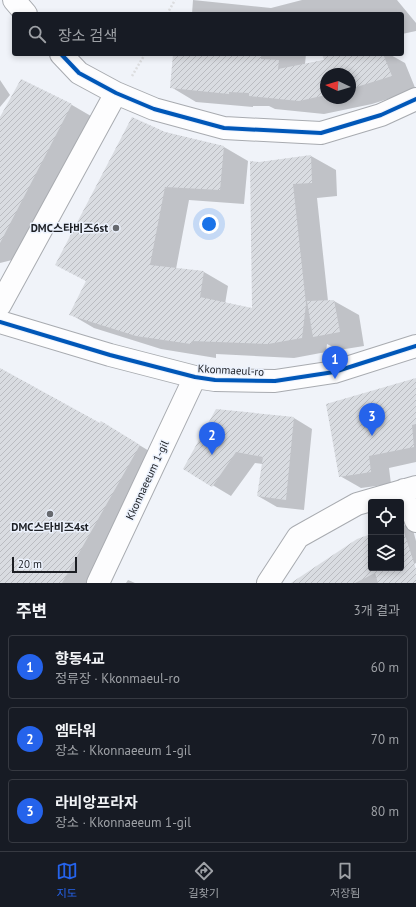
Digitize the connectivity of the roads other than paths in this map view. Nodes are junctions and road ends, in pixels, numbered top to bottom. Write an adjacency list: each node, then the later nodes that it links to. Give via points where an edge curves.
1 (14, 0): 2 (street)
2 (24, 12)
3 (63, 56): 4 (street, via 79,73)
4 (122, 88): 5 (street, via 154,109 224,128 321,133 381,115); 6 (street)
5 (416, 99)
6 (0, 305)
7 (0, 322): 9 (street, Kkonmaeul-ro)
8 (416, 346): 9 (street, Kkonmaeul-ro, via 334,372 275,381)
9 (195, 377): 12 (street, Kkonnaeeum 1-gil)
10 (410, 489): 11 (street); 13 (street, via 357,504 298,537)
11 (416, 520)
12 (98, 583)
13 (268, 583)

